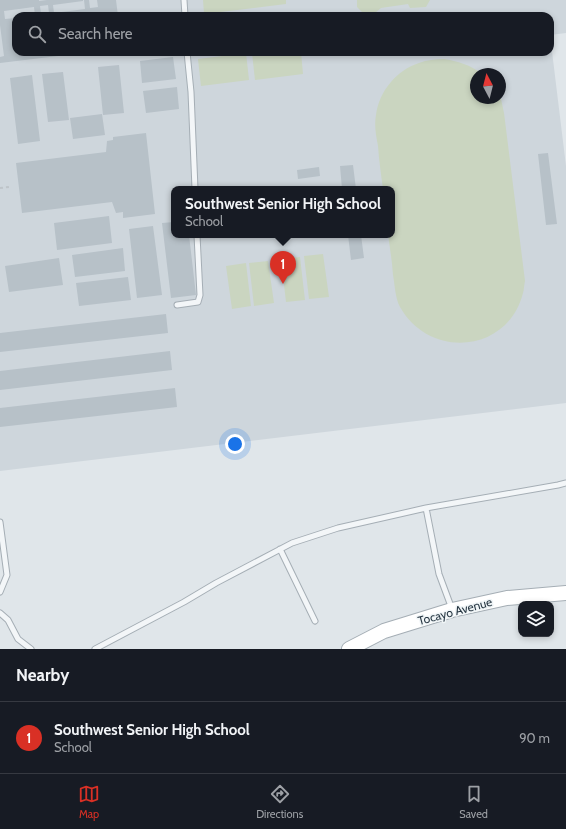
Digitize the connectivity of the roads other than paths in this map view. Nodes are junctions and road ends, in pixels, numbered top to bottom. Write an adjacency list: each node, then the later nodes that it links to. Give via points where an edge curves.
1 (184, 0): 2 (lane)
2 (185, 12)
3 (188, 56): 4 (lane)
4 (195, 186)
5 (198, 238): 6 (lane, via 198,302)
6 (177, 305)
7 (566, 483): 8 (lane)
8 (426, 508): 10 (lane, via 338,528); 13 (lane, via 439,574)
9 (0, 522): 11 (lane, via 7,575)
10 (280, 549): 15 (lane); 17 (lane)
11 (0, 592)
12 (566, 593): 13 (main road, Tocayo Avenue, via 507,598)
13 (452, 610): 18 (main road, Tocayo Avenue, via 384,632)
14 (0, 613): 16 (lane, via 8,620 18,639)
15 (315, 621)
16 (31, 649)
17 (95, 649)
18 (349, 649)

